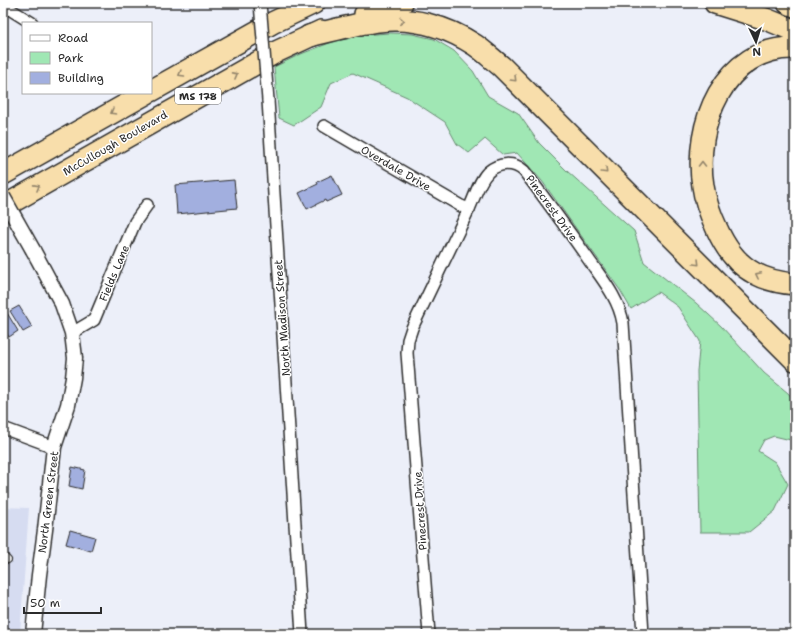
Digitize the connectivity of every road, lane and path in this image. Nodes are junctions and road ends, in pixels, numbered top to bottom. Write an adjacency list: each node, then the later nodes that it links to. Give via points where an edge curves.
1 (260, 3): 28 (street, North Madison Street, bridge)
2 (314, 3): 12 (highway, MS 178, one-way to 12, via 272,23)
3 (402, 3): 10 (highway, McCullough Boulevard / MS 178, via 344,21)
4 (715, 3): 9 (highway)
5 (788, 3): 7 (highway)
6 (3, 5): 8 (street)
7 (795, 6)
8 (30, 22)
9 (795, 31)
10 (308, 36): 18 (highway, McCullough Boulevard / MS 178, one-way to 10); 22 (highway, one-way to 22, via 378,21 397,20 430,24 476,45 501,66)
11 (795, 48): 20 (highway, one-way to 11, via 775,282 755,274 730,251 709,210 701,164 710,114 729,78 744,63 764,52)
12 (152, 89)
13 (145, 94): 15 (highway, one-way to 15)
14 (324, 126): 19 (street, Overdale Drive)
15 (3, 174)
16 (3, 197): 21 (street, North Green Street, bridge, via 62,304)
17 (147, 205): 21 (street, Fields Lane, via 135,222 94,320)
18 (3, 207)
19 (469, 209): 29 (street, Pinecrest Drive, via 408,340); 30 (street, Pinecrest Drive, via 487,173 497,166 509,164 520,167 570,233 620,308 624,323)
20 (795, 284)
21 (72, 333): 24 (street, North Green Street, via 75,358 73,378 68,405)
22 (795, 360)
23 (3, 428): 24 (street)
24 (54, 447): 27 (street, North Green Street)
25 (3, 555): 26 (lane)
26 (8, 560)
27 (33, 634)
28 (302, 634)
29 (429, 634)
30 (643, 634)

